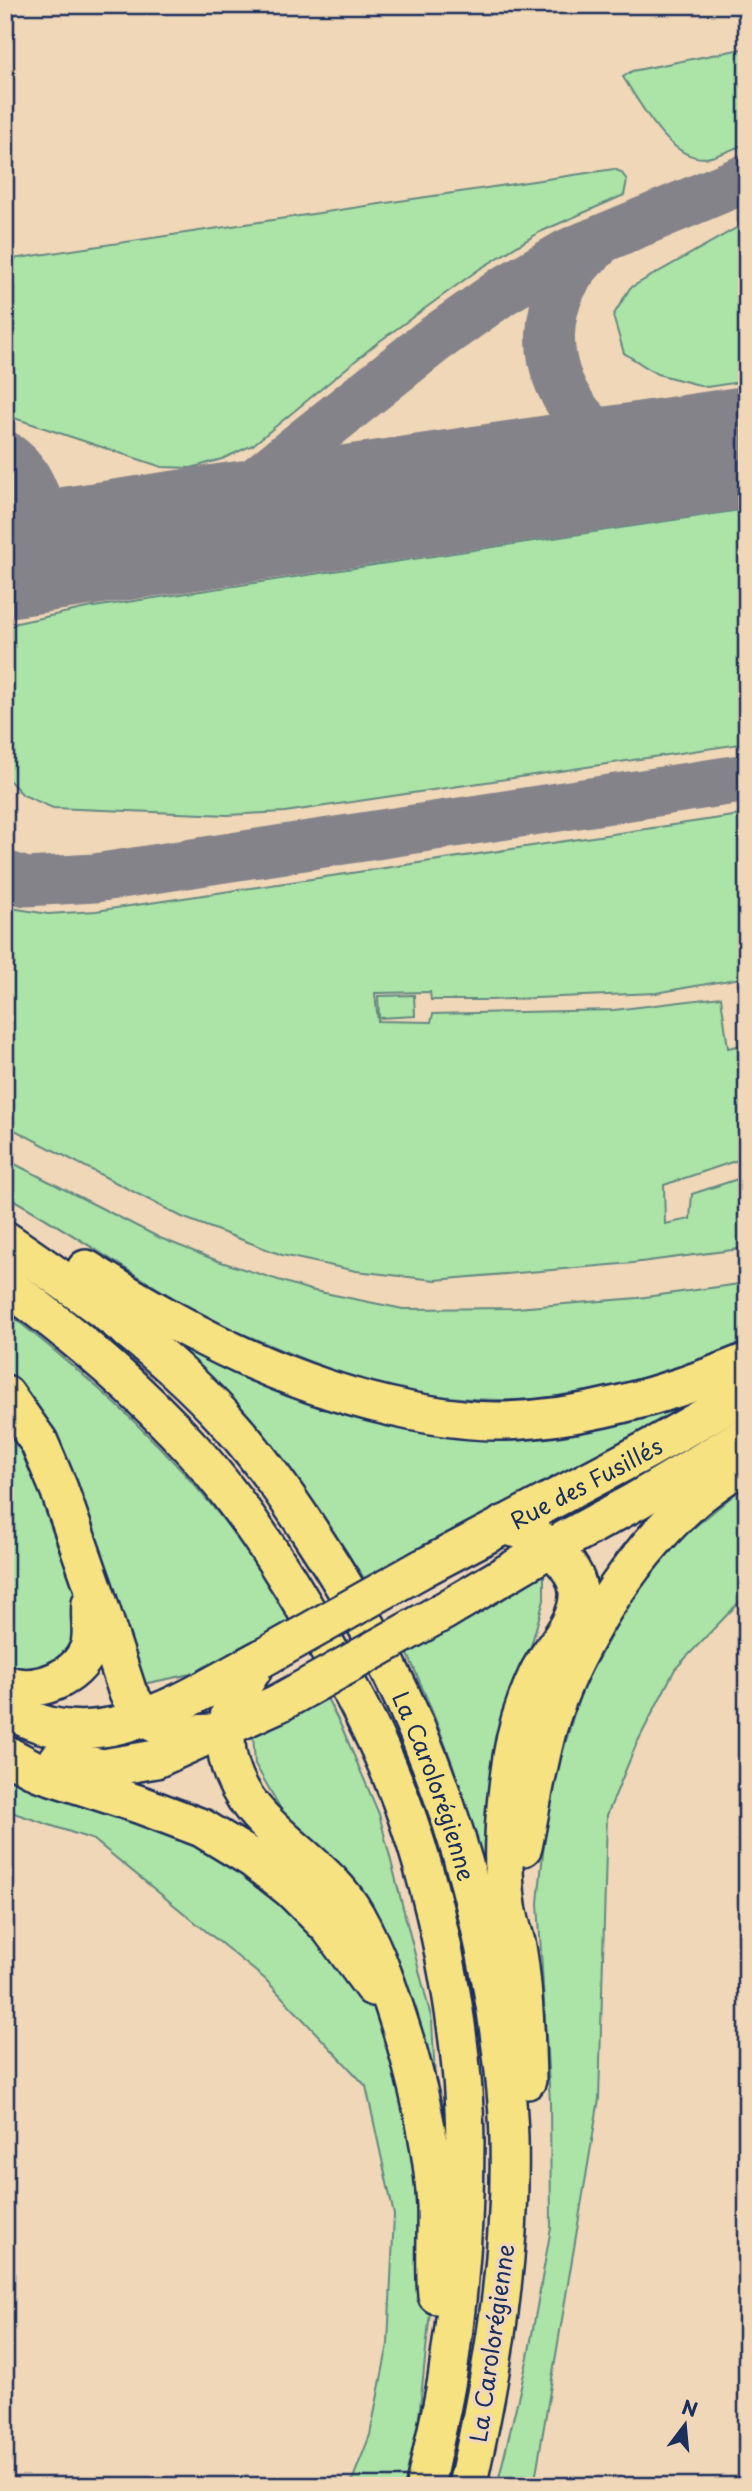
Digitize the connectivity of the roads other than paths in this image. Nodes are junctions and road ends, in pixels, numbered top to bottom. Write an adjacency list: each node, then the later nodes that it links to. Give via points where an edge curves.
1 (5, 1237): 3 (highway, via 69,1259 161,1316 240,1356 370,1403 445,1418 504,1421 564,1416 676,1389); 21 (highway, La Carolorégienne, via 162,1357 227,1421 283,1491 335,1570 397,1681 418,1731 463,1857 486,1950 501,2045 509,2137 508,2225)
2 (5, 1284): 20 (highway, La Carolorégienne, via 69,1331 135,1390 195,1451 250,1519 360,1706 395,1783 444,1955 458,2049 465,2137 464,2219)
3 (747, 1362)
4 (747, 1393): 8 (highway, Rue des Fusillés)
5 (5, 1394): 10 (highway, via 39,1442)
6 (747, 1435): 9 (highway, Rue des Fusillés)
7 (747, 1461): 18 (highway, via 687,1505 649,1548 592,1627 571,1669 548,1729 522,1854)
8 (503, 1525): 9 (highway, via 527,1532); 11 (highway, Rue des Fusillés, bridge)
9 (550, 1548): 15 (highway, Rue des Fusillés, bridge, via 279,1703); 18 (highway, via 568,1566 579,1590 567,1628 537,1675 512,1755 505,1870 507,1907)
10 (94, 1589): 12 (highway, via 89,1648 78,1665 55,1682 34,1688); 14 (highway, via 128,1693)
11 (259, 1660): 14 (highway, Rue des Fusillés); 15 (highway, via 237,1691)
12 (5, 1684)
13 (5, 1706): 14 (highway, Rue des Fusillés, via 52,1727 72,1729 115,1727)
14 (144, 1718): 15 (highway, via 192,1734)
15 (220, 1730): 16 (highway, Rue des Fusillés, via 156,1759 103,1768 53,1759); 19 (highway, via 237,1782 253,1811 324,1875 354,1912 391,1991)
16 (5, 1740)
17 (5, 1754): 19 (highway, via 39,1772 201,1828 253,1858 330,1928 373,1987)
18 (517, 1949): 21 (highway, via 531,2205 506,2381)
19 (405, 2043): 20 (highway, via 428,2133)
20 (446, 2380): 22 (highway, La Carolorégienne)
21 (483, 2415): 23 (highway, La Carolorégienne)
22 (425, 2486)
23 (467, 2486)

